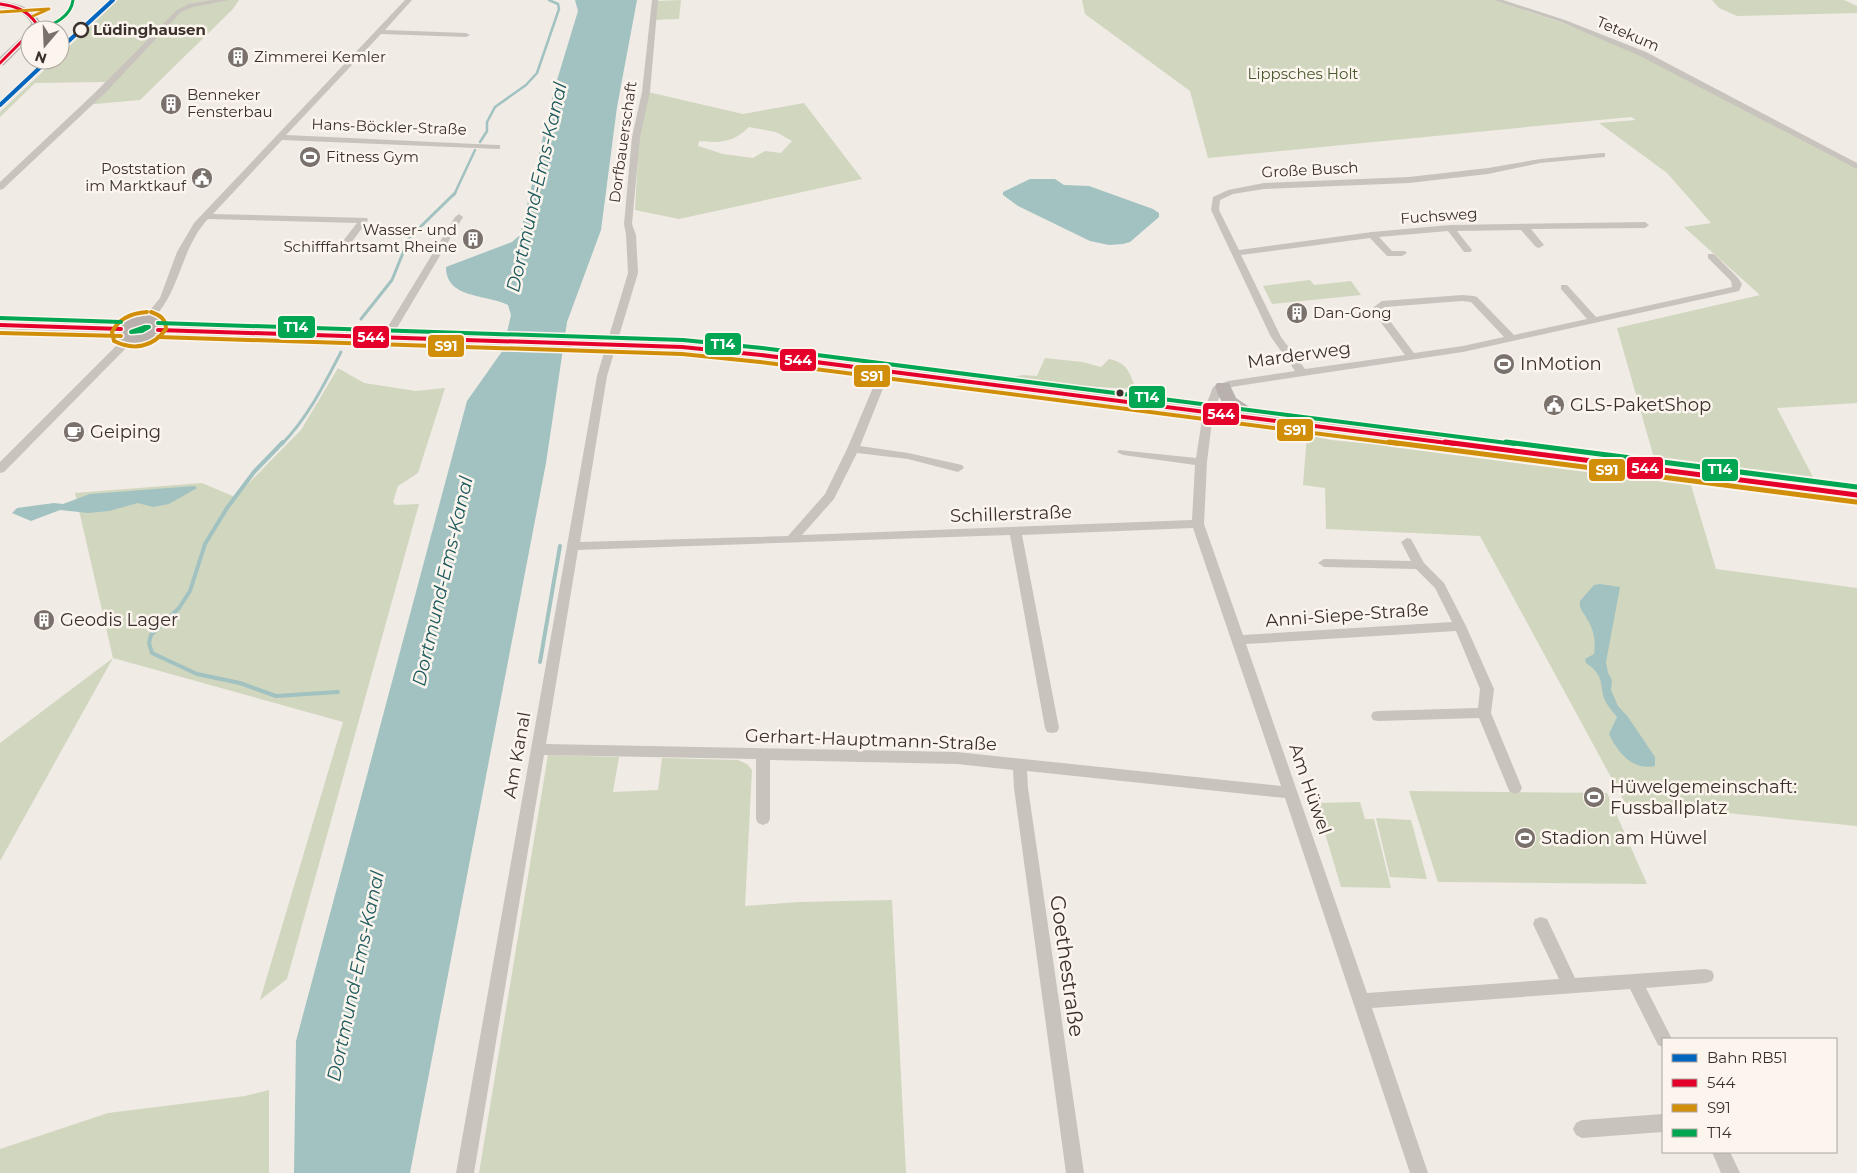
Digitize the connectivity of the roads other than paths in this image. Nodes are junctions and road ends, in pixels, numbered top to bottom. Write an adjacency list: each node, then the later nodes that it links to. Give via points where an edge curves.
1 (226, 0): 16 (street, via 191,5 179,11 125,68)
2 (397, 0): 3 (street)
3 (409, 0): 8 (street, Hans-Böckler-Straße)
4 (655, 0): 36 (street, Dorfbauerschaft, via 628,224 633,273)
5 (1496, 0): 15 (street, Tetekum, via 1643,54)
6 (0, 4): 7 (street, via 25,10)
7 (35, 20)
8 (380, 32): 9 (street); 12 (street, Hans-Böckler-Straße)
9 (466, 35)
10 (20, 43): 11 (street)
11 (0, 63)
12 (280, 137): 13 (street, Hans-Böckler-Straße); 17 (street, Hans-Böckler-Straße)
13 (497, 146)
14 (1602, 155): 26 (street, Große Busch, via 1409,180 1264,186 1231,192 1216,199 1215,210)
15 (1857, 166)
16 (0, 187)
17 (204, 216): 23 (street, via 364,220); 32 (street, Hans-Böckler-Straße, via 180,254)
18 (459, 217): 34 (street)
19 (1645, 225): 20 (street, Fuchsweg)
20 (1524, 227): 21 (street, Fuchsweg); 24 (street)
21 (1450, 228): 22 (street, Fuchsweg); 25 (street)
22 (1372, 235): 26 (street, Fuchsweg); 27 (street, via 1390,254)
23 (348, 241)
24 (1539, 245)
25 (1467, 250)
26 (1236, 253): 39 (street, Große Busch, via 1276,337)
27 (1402, 253)
28 (1711, 256): 30 (street, Marderweg, via 1735,280 1736,289)
29 (1564, 287): 30 (street)
30 (1594, 320): 35 (street, Marderweg)
31 (0, 325): 33 (main road)
32 (153, 325): 33 (main road, via 144,338); 34 (main road)
33 (125, 334): 47 (street)
34 (386, 338): 36 (main road)
35 (1511, 338): 37 (street, Marderweg); 37 (street, via 1474,299 1382,304 1376,309)
36 (611, 344): 38 (main road, via 712,350); 53 (street, Am Kanal, via 602,376)
37 (1412, 357): 39 (street, Marderweg)
38 (885, 371): 41 (main road); 43 (street)
39 (1302, 373): 40 (street, Marderweg)
40 (1223, 386): 41 (street, via 1217,389); 42 (main road, via 1225,396 1232,404)
41 (1208, 413): 42 (main road); 45 (street, Am Hüwel)
42 (1266, 420): 48 (main road)
43 (854, 449): 46 (street, via 908,456); 51 (street, via 830,496)
44 (1124, 452): 45 (street)
45 (1201, 462): 49 (street, Am Hüwel)
46 (958, 468)
47 (0, 469)
48 (1857, 495)
49 (1198, 524): 50 (street, Schillerstraße); 57 (street, Am Hüwel)
50 (1015, 532): 51 (street, Schillerstraße); 60 (street)
51 (792, 539): 53 (street)
52 (1406, 542): 55 (street, Anni-Siepe-Straße)
53 (572, 546): 61 (street, Am Kanal)
54 (1324, 563): 55 (street)
55 (1420, 564): 56 (street, Anni-Siepe-Straße, via 1440,586)
56 (1460, 626): 57 (street, Anni-Siepe-Straße); 58 (street, Anni-Siepe-Straße, via 1487,689)
57 (1237, 640): 65 (street, Am Hüwel)
58 (1484, 713): 59 (street); 64 (street, Anni-Siepe-Straße)
59 (1378, 716)
60 (1052, 728)
61 (538, 749): 62 (street, Gerhart-Hauptmann-Straße); 76 (street, Am Kanal)
62 (763, 755): 63 (street, Gerhart-Hauptmann-Straße, via 957,758); 66 (street)
63 (1020, 764): 65 (street, Gerhart-Hauptmann-Straße); 77 (street, Goethestraße)
64 (1515, 788)
65 (1291, 793): 71 (street, Am Hüwel)
66 (762, 819)
67 (1541, 924): 70 (street)
68 (1706, 976): 69 (street)
69 (1634, 980): 70 (street); 72 (street)
70 (1570, 985): 71 (street)
71 (1360, 1001): 78 (street, Am Hüwel)
72 (1663, 1038)
73 (1662, 1123): 74 (street)
74 (1582, 1129)
75 (1721, 1153): 79 (street)
76 (465, 1173)
77 (1075, 1173)
78 (1419, 1173)
79 (1731, 1173)

